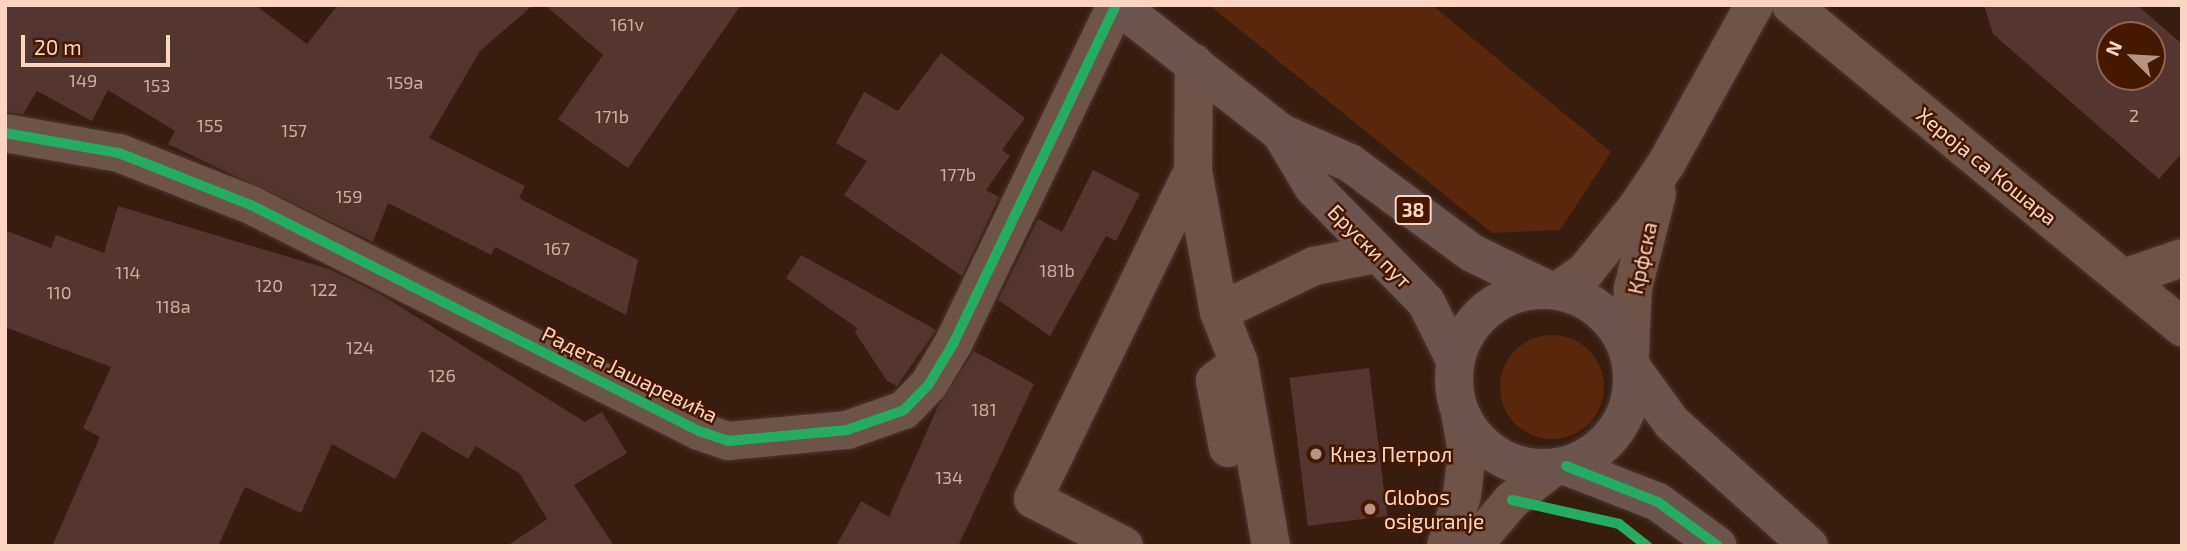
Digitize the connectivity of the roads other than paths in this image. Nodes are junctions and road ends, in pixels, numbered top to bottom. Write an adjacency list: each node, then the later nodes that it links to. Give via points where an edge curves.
1 (1117, 5): 4 (main road, Бруски пут / 38); 6 (street, Радета Јашаревића, via 953,344 929,384 904,410 846,430 728,441 699,431 251,205 119,153)
2 (1754, 5): 7 (street, Крфска)
3 (1791, 5): 11 (street, Хероја са Кошара)
4 (1194, 63): 5 (main road, Бруски пут / 38); 8 (street)
5 (1281, 133): 9 (main road, Бруски пут / 38, via 1313,187); 12 (main road, Бруски пут / 38, via 1350,163 1472,253)
6 (5, 134)
7 (1666, 164): 12 (street, Крфска, via 1611,244 1585,272); 16 (street, Крфска, via 1633,288)
8 (1193, 171): 13 (street); 20 (street, via 1034,499)
9 (1376, 254): 13 (street, via 1314,266); 15 (main road, Бруски пут / 38, via 1426,302)
10 (2182, 258): 11 (street)
11 (2123, 278): 14 (street, Хероја са Кошара)
12 (1552, 289): 15 (main road, 38, via 1514,293 1487,308 1467,332); 16 (main road, 38, via 1582,297 1603,311)
13 (1219, 312): 17 (street)
14 (2182, 327)
15 (1455, 360): 18 (main road, 38, via 1453,387)
16 (1631, 360): 19 (main road, via 1629,405 1622,421 1598,449); 26 (main road, 38, via 1672,424)
17 (1239, 363): 21 (street, via 1215,381); 22 (street)
18 (1460, 414): 19 (main road, 38, via 1475,438 1497,456 1523,467); 23 (street, via 1467,452 1462,495)
19 (1558, 467): 24 (street, via 1512,500); 25 (main road, 38, via 1658,502)
20 (1124, 546)
21 (1248, 546)
22 (1271, 546)
23 (1446, 546)
24 (1473, 546)
25 (1718, 546)
26 (1809, 546)

